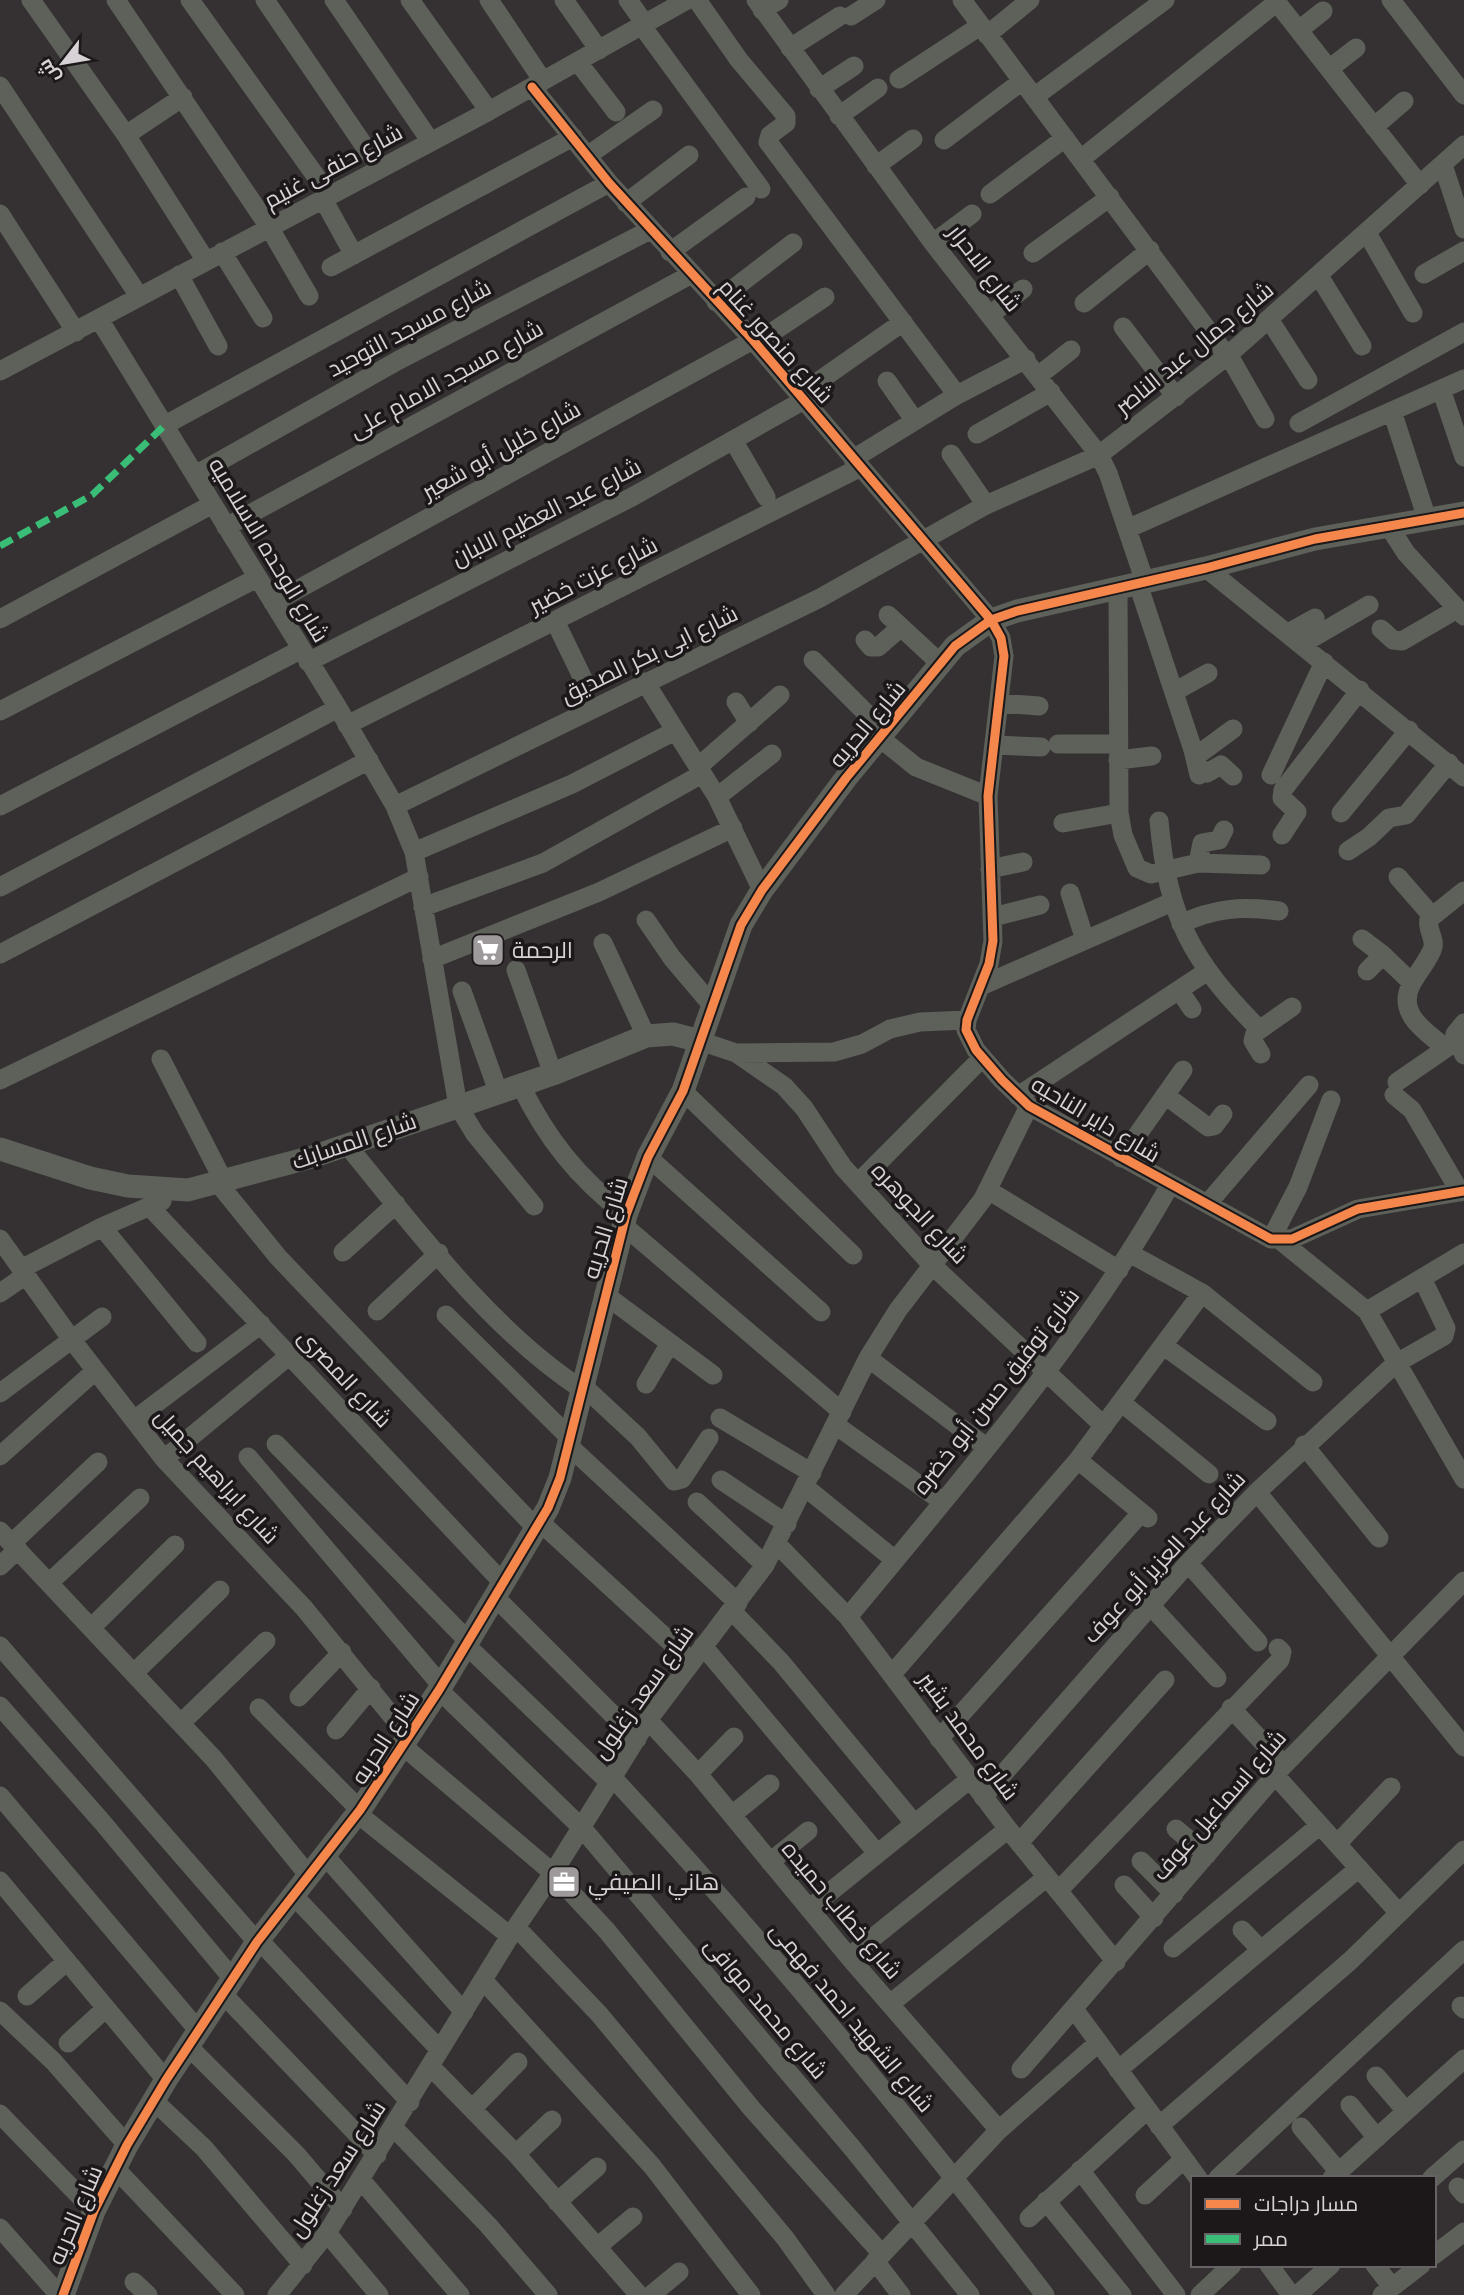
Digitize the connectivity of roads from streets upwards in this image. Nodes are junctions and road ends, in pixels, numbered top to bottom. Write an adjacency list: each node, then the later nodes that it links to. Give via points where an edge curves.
1 (31, 0): 44 (street)
2 (116, 0): 36 (street)
3 (190, 0): 60 (street)
4 (265, 0): 56 (street)
5 (334, 0): 49 (street)
6 (410, 0): 40 (street)
7 (489, 0): 31 (street, شارع منصور غنام)
8 (564, 0): 25 (street)
9 (628, 0): 20 (street)
10 (687, 0): 20 (street, شارع حنفى غنيم)
11 (697, 0): 93 (street, via 786,116 786,123 768,142)
12 (876, 0): 23 (street)
13 (962, 0): 21 (street)
14 (1030, 0): 21 (street)
15 (1165, 0): 37 (street)
16 (1391, 0): 35 (street)
17 (1276, 1): 22 (street); 53 (street)
18 (766, 3): 23 (street, شارع الاحرار)
19 (1323, 11): 22 (street)
20 (643, 25): 25 (street, شارع حنفى غنيم); 73 (street, via 753,193)
21 (984, 30): 29 (street); 30 (street)
22 (1299, 30): 28 (street)
23 (790, 48): 34 (street, شارع الاحرار)
24 (1356, 48): 28 (street)
25 (599, 50): 26 (street, شارع حنفى غنيم)
26 (578, 62): 31 (street, شارع حنفى غنيم); 41 (street)
27 (854, 66): 34 (street)
28 (1329, 69): 43 (street)
29 (899, 79)
30 (1022, 81): 37 (street); 48 (street)
31 (538, 84): 40 (street, شارع حنفى غنيم); 45 (street, شارع منصور غنام)
32 (0, 86): 83 (street)
33 (878, 88): 42 (street)
34 (819, 89): 42 (street, شارع الاحرار)
35 (1464, 95)
36 (183, 97): 44 (street); 65 (street)
37 (1034, 97): 46 (street)
38 (1404, 101): 43 (street)
39 (653, 110): 52 (street)
40 (489, 111): 49 (street, شارع حنفى غنيم)
41 (616, 112)
42 (839, 116): 55 (street, شارع الاحرار)
43 (1374, 127): 58 (street)
44 (126, 135): 76 (street)
45 (573, 137): 52 (street, شارع منصور غنام); 75 (street)
46 (1065, 138): 53 (street); 59 (street)
47 (913, 139): 55 (street)
48 (944, 140)
49 (431, 142): 56 (street, شارع حنفى غنيم)
50 (1464, 145): 54 (street, شارع جمال عبد الناصر)
51 (689, 155): 62 (street)
52 (587, 156): 57 (street, شارع منصور غنام)
53 (1081, 159): 61 (street)
54 (1443, 164): 58 (street, شارع جمال عبد الناصر); 66 (street)
55 (876, 166): 70 (street, شارع الاحرار)
56 (380, 169): 60 (street, شارع حنفى غنيم)
57 (609, 183): 62 (street, شارع منصور غنام); 117 (street)
58 (1420, 185): 68 (street, شارع جمال عبد الناصر)
59 (990, 194)
60 (326, 197): 65 (street, شارع حنفى غنيم); 75 (street)
61 (1110, 197): 71 (street); 74 (street)
62 (626, 203): 67 (street, شارع منصور غنام)
63 (0, 214): 95 (street)
64 (972, 214): 70 (street)
65 (269, 228): 76 (street, شارع حنفى غنيم); 84 (street)
66 (1464, 229)
67 (650, 230): 73 (street, شارع منصور غنام); 124 (street, شارع مسجد التوحيد, via 399,360)
68 (1367, 233): 81 (street, شارع جمال عبد الناصر); 88 (street)
69 (793, 243): 86 (street)
70 (933, 243): 89 (street, شارع الاحرار)
71 (1150, 250): 87 (street); 101 (street)
72 (1464, 251): 78 (street)
73 (670, 252): 80 (street, شارع منصور غنام)
74 (1033, 253)
75 (354, 255): 77 (street)
76 (214, 256): 79 (street, شارع حنفى غنيم); 90 (street)
77 (331, 267)
78 (1424, 274)
79 (179, 275): 83 (street, شارع حنفى غنيم); 98 (street)
80 (690, 275): 86 (street, شارع منصور غنام); 131 (street, شارع مسجد الامام على)
81 (1319, 276): 92 (street, شارع جمال عبد الناصر); 99 (street)
82 (1023, 289): 89 (street)
83 (139, 296): 91 (street, شارع حنفى غنيم)
84 (309, 296)
85 (825, 297): 97 (street, شارع خليل أبو شعير)
86 (716, 302): 97 (street, شارع منصور غنام)
87 (1084, 303)
88 (1413, 313)
89 (990, 315): 102 (street, شارع الاحرار)
90 (263, 318)
91 (99, 319): 95 (street, شارع حنفى غنيم); 117 (street, شارع الوحده الاسلاميه)
92 (1269, 319): 101 (street, شارع جمال عبد الناصر); 106 (street)
93 (903, 322): 110 (street); 111 (street)
94 (1123, 327): 112 (street)
95 (76, 332): 103 (street, شارع حنفى غنيم)
96 (1464, 332): 116 (street)
97 (755, 342): 111 (street, شارع منصور غنام); 137 (street, شارع خليل أبو شعير)
98 (218, 346)
99 (1362, 346)
100 (1071, 350): 104 (street)
101 (1227, 355): 112 (street, شارع جمال عبد الناصر); 114 (street)
102 (1026, 359): 104 (street, شارع الاحرار); 110 (street, شارع عزت خضير)
103 (2, 366)
104 (1038, 376): 109 (street, شارع الاحرار)
105 (1464, 379): 108 (street)
106 (1308, 380)
107 (887, 381): 115 (street)
108 (1441, 389): 113 (street); 122 (street)
109 (1051, 392): 118 (street); 121 (street, شارع الاحرار)
110 (957, 395): 115 (street, شارع عزت خضير)
111 (802, 397): 119 (street, شارع عبد العظيم اللبان); 123 (street, شارع منصور غنام)
112 (1176, 397): 121 (street, شارع جمال عبد الناصر)
113 (1392, 411): 129 (street); 132 (street)
114 (1265, 419)
115 (915, 421): 123 (street, شارع عزت خضير)
116 (1299, 423)
117 (165, 425): 124 (street, شارع الوحده الاسلاميه)
118 (977, 434)
119 (733, 440): 125 (street); 147 (street, شارع عبد العظيم اللبان, via 632,497)
120 (951, 454): 127 (street)
121 (1099, 455): 127 (street, شارع جمال عبد الناصر); 132 (street, شارع الاحرار)
122 (1464, 457)
123 (857, 463): 133 (street, شارع منصور غنام); 143 (street, شارع عزت خضير)
124 (195, 475): 126 (street, شارع الوحده الاسلاميه)
125 (766, 497)
126 (213, 504): 131 (street, شارع الوحده الاسلاميه); 141 (street)
127 (986, 505): 133 (street, شارع جمال عبد الناصر)
128 (1464, 513): 129 (street, شارع الحريه)
129 (1427, 519): 130 (street, شارع الحريه)
130 (1388, 525): 134 (street, شارع الحريه); 139 (street, via 1406,553)
131 (226, 527): 135 (street, شارع الوحده الاسلاميه)
132 (1127, 529): 136 (street, شارع الاحرار)
133 (922, 541): 142 (street, شارع منصور غنام); 152 (street, شارع ابى بكر الصديق, via 820,598)
134 (1206, 568): 136 (street, شارع الحريه); 145 (street)
135 (257, 578): 137 (street, شارع الوحده الاسلاميه); 160 (street)
136 (1134, 585): 142 (street, شارع الحريه); 155 (street, شارع الاحرار); 168 (street)
137 (272, 603): 147 (street, شارع الوحده الاسلاميه)
138 (1369, 605): 145 (street)
139 (1460, 612): 144 (street, via 1402,641 1393,640)
140 (1315, 618): 145 (street)
141 (0, 619)
142 (991, 620): 150 (street, شارع الحريه, via 955,646); 158 (street, via 1004,656)
143 (555, 621): 153 (street); 161 (street, شارع عزت خضير)
144 (1381, 629)
145 (1295, 638): 149 (street)
146 (864, 640): 150 (street, via 878,647 894,621)
147 (304, 656): 161 (street, شارع الوحده الاسلاميه); 180 (street, شارع عبد العظيم اللبان)
148 (813, 660): 166 (street)
149 (1324, 662): 154 (street); 175 (street)
150 (942, 664): 166 (street, شارع الحريه)
151 (1208, 673): 155 (street)
152 (645, 682): 164 (street); 181 (street, شارع ابى بكر الصديق)
153 (586, 685)
154 (1360, 690): 165 (street); 188 (street, via 1283,790 1282,798 1297,812)
155 (1174, 692): 173 (street, شارع الاحرار)
156 (780, 695): 162 (street)
157 (736, 702): 162 (street)
158 (999, 703): 159 (street); 167 (street)
159 (1039, 706)
160 (0, 711)
161 (343, 716): 171 (street, شارع الوحده الاسلاميه); 198 (street, شارع عزت خضير)
162 (749, 723): 174 (street)
163 (1233, 729): 173 (street)
164 (675, 730): 174 (street); 190 (street, via 572,784)
165 (1409, 730): 172 (street); 183 (street)
166 (882, 735): 178 (street, via 916,767); 199 (street, شارع الحريه)
167 (994, 745): 168 (street); 178 (street)
168 (1118, 752): 170 (street); 182 (street)
169 (772, 754): 179 (street)
170 (1152, 756)
171 (369, 760): 181 (street, شارع الوحده الاسلاميه); 213 (street)
172 (1449, 763): 177 (street); 189 (street, via 1406,815 1389,818)
173 (1197, 766): 176 (street, via 1207,773 1221,765)
174 (700, 771): 179 (street); 204 (street, via 543,863)
175 (1271, 775)
176 (1234, 776)
177 (1464, 777)
178 (988, 796): 194 (street)
179 (717, 797): 186 (street)
180 (0, 806)
181 (395, 806): 190 (street, شارع الوحده الاسلاميه)
182 (1119, 813): 185 (street); 195 (street, via 1137,868 1151,874)
183 (1341, 813)
184 (1159, 821): 195 (street)
185 (1063, 823)
186 (733, 828): 199 (street); 215 (street, via 598,892)
187 (1224, 830): 192 (street, via 1219,840 1202,843)
188 (1282, 835)
189 (1348, 851)
190 (414, 852): 196 (street, شارع الوحده الاسلاميه)
191 (1023, 862): 194 (street)
192 (1198, 863): 193 (street); 195 (street)
193 (1261, 865)
194 (990, 869): 207 (street)
195 (1163, 870): 202 (street)
196 (419, 877): 204 (street, شارع الوحده الاسلاميه); 237 (street)
197 (1398, 877): 206 (street)
198 (0, 887)
199 (762, 890): 223 (street, شارع الحريه, via 741,925)
200 (1464, 891): 206 (street)
201 (1070, 893): 211 (street)
202 (1172, 901): 209 (street); 211 (street)
203 (1040, 905): 207 (street)
204 (423, 907): 215 (street, شارع الوحده الاسلاميه)
205 (1279, 911): 209 (street, via 1224,908)
206 (1432, 916): 219 (street, via 1428,922 1433,950)
207 (993, 917): 220 (street, via 991,952)
208 (646, 919): 223 (street)
209 (1181, 924): 218 (street)
210 (1362, 939): 214 (street)
211 (1085, 940): 220 (street)
212 (603, 943): 228 (street)
213 (0, 954)
214 (1383, 955): 217 (street); 219 (street)
215 (432, 958): 245 (street, شارع الوحده الاسلاميه)
216 (516, 970): 236 (street)
217 (1367, 971)
218 (1206, 972): 221 (street); 227 (street)
219 (1412, 983): 229 (street, via 1407,1000 1417,1026)
220 (981, 986): 226 (street)
221 (1179, 990): 225 (street); 244 (street)
222 (462, 991): 241 (street)
223 (711, 1004): 230 (street, شارع الحريه)
224 (1292, 1007): 227 (street)
225 (1192, 1009)
226 (967, 1020): 231 (street, via 890,1029 863,1044 834,1052); 233 (street, شارع داير الناحيه, via 970,1042)
227 (1259, 1028): 232 (street, via 1253,1041)
228 (646, 1036): 230 (street, شارع المسابك, via 673,1034); 236 (street, شارع المسابك)
229 (1457, 1040): 256 (street, via 1395,1088)
230 (700, 1041): 231 (street, شارع الجوهره); 240 (street, شارع الحريه)
231 (736, 1053): 252 (street, شارع الجوهره, via 784,1086)
232 (1261, 1054)
233 (982, 1058): 244 (street, شارع داير الناحيه); 252 (street)
234 (161, 1059): 251 (street)
235 (1183, 1070): 242 (street)
236 (553, 1074): 239 (street, شارع المسابك)
237 (0, 1080)
238 (1310, 1085): 257 (street)
239 (521, 1086): 241 (street, شارع المسابك); 261 (street, via 564,1158)
240 (683, 1091): 249 (street, شارع الحريه); 268 (street)
241 (499, 1094): 245 (street, شارع المسابك)
242 (1165, 1096): 246 (street, via 1208,1127); 250 (street)
243 (1331, 1100): 264 (street, via 1331,1124)
244 (1024, 1101): 250 (street, شارع داير الناحيه); 255 (street, شارع سعد زغلول)
245 (458, 1106): 247 (street, شارع المسابك); 259 (street, via 482,1144)
246 (1223, 1114)
247 (347, 1145): 251 (street, شارع المسابك); 258 (street)
248 (0, 1149): 254 (street, شارع المسابك, via 90,1178)
249 (648, 1157): 261 (street, شارع الحريه); 278 (street)
250 (1121, 1158): 253 (street, شارع داير الناحيه)
251 (221, 1182): 254 (street, شارع المسابك); 321 (street, via 278,1257)
252 (858, 1183): 270 (street, شارع الجوهره)
253 (1170, 1185): 257 (street, شارع داير الناحيه); 269 (street, شارع توفيق حسن أبو خضره)
254 (188, 1190): 260 (street)
255 (988, 1190): 269 (street); 270 (street, شارع سعد زغلول)
256 (1462, 1191): 264 (street, via 1357,1209)
257 (1209, 1202): 264 (street, شارع داير الناحيه)
258 (396, 1204): 265 (street); 266 (street)
259 (534, 1206)
260 (150, 1207): 262 (street); 281 (street, شارع المصرى)
261 (625, 1220): 275 (street, شارع الحريه); 298 (street)
262 (102, 1227): 271 (street); 283 (street)
263 (0, 1239): 271 (street, شارع ابراهيم جميل)
264 (1276, 1240): 277 (street, شارع داير الناحيه)
265 (343, 1252)
266 (439, 1253): 276 (street); 294 (street, via 533,1352)
267 (1464, 1253): 272 (street)
268 (853, 1255)
269 (1125, 1262): 274 (street); 290 (street, شارع توفيق حسن أبو خضره)
270 (932, 1265): 287 (street, شارع سعد زغلول); 290 (street, شارع الجوهره)
271 (23, 1272): 273 (street); 282 (street, شارع ابراهيم جميل)
272 (1422, 1278): 277 (street); 288 (street, شارع عبد العزيز أبو عوف, via 1446,1334)
273 (0, 1293)
274 (1202, 1293): 285 (street); 292 (street)
275 (604, 1294): 284 (street); 294 (street, شارع الحريه)
276 (377, 1311)
277 (1367, 1311): 288 (street)
278 (821, 1312)
279 (446, 1315): 303 (street)
280 (102, 1317): 282 (street)
281 (261, 1324): 286 (street, شارع المصرى); 299 (street)
282 (72, 1340): 289 (street, شارع ابراهيم جميل); 295 (street)
283 (197, 1343)
284 (670, 1343): 291 (street); 293 (street)
285 (1164, 1346): 296 (street); 300 (street)
286 (290, 1354): 309 (street); 333 (street, شارع المصرى)
287 (868, 1358): 298 (street, شارع سعد زغلول); 306 (street)
288 (1395, 1364): 305 (street, شارع عبد العزيز أبو عوف); 313 (street)
289 (96, 1371): 299 (street, شارع ابراهيم جميل); 307 (street)
290 (1047, 1371): 301 (street, شارع الجوهره); 306 (street, شارع توفيق حسن أبو خضره)
291 (713, 1375)
292 (1313, 1382)
293 (646, 1384)
294 (581, 1386): 302 (street, via 638,1437 674,1481 682,1479); 303 (street, شارع الحريه)
295 (0, 1393)
296 (1122, 1403): 301 (street); 312 (street)
297 (720, 1418): 315 (street)
298 (839, 1419): 315 (street, شارع سعد زغلول); 319 (street)
299 (134, 1420): 309 (street, شارع ابراهيم جميل)
300 (1267, 1421)
301 (1104, 1426): 310 (street)
302 (709, 1438)
303 (568, 1441): 321 (street, شارع الحريه, via 557,1486); 335 (street)
304 (276, 1444): 340 (street, شارع الشهيد احمد فهمى)
305 (1304, 1445): 316 (street, شارع عبد العزيز أبو عوف); 322 (street)
306 (986, 1447): 319 (street, شارع توفيق حسن أبو خضره)
307 (0, 1456)
308 (248, 1457): 351 (street, شارع محمد موافى)
309 (164, 1459): 343 (street, شارع ابراهيم جميل)
310 (1078, 1460): 347 (street); 361 (street, via 1145,1516)
311 (99, 1462): 323 (street)
312 (1209, 1474)
313 (1464, 1479)
314 (721, 1480): 320 (street)
315 (808, 1480): 320 (street, شارع سعد زغلول); 326 (street)
316 (1257, 1492): 327 (street, شارع عبد العزيز أبو عوف); 345 (street)
317 (140, 1499): 331 (street)
318 (697, 1502): 328 (street)
319 (943, 1502): 326 (street, شارع توفيق حسن أبو خضره)
320 (787, 1524): 324 (street, شارع سعد زغلول)
321 (538, 1525): 333 (street, شارع الحريه); 344 (street)
322 (1379, 1538)
323 (10, 1541): 329 (street); 331 (street)
324 (777, 1544): 328 (street, شارع سعد زغلول); 336 (street, شارع محمد بشير)
325 (175, 1545): 337 (street)
326 (895, 1560): 336 (street, شارع توفيق حسن أبو خضره)
327 (1188, 1563): 334 (street, شارع عبد العزيز أبو عوف); 339 (street)
328 (765, 1565): 335 (street, شارع سعد زغلول)
329 (0, 1566)
330 (1464, 1581): 345 (street, شارع اسماعيل عوف)
331 (50, 1582): 337 (street)
332 (220, 1590): 346 (street)
333 (499, 1590): 340 (street, شارع الحريه); 360 (street, شارع المصرى)
334 (1151, 1606): 348 (street); 371 (street, شارع عبد العزيز أبو عوف)
335 (735, 1607): 344 (street, شارع سعد زغلول); 374 (street)
336 (848, 1617): 347 (street, شارع محمد بشير)
337 (92, 1627): 346 (street)
338 (266, 1641): 357 (street)
339 (1258, 1642)
340 (467, 1643): 351 (street, شارع الحريه); 367 (street, شارع الشهيد احمد فهمى)
341 (0, 1646): 400 (street)
342 (1278, 1648): 355 (street, via 1280,1660)
343 (342, 1652): 350 (street, شارع ابراهيم جميل); 352 (street)
344 (697, 1653): 356 (street, شارع سعد زغلول); 382 (street)
345 (1389, 1655): 363 (street); 364 (street, شارع اسماعيل عوف)
346 (135, 1672): 357 (street)
347 (893, 1673): 361 (street, شارع محمد بشير)
348 (1217, 1678)
349 (1165, 1681): 379 (street)
350 (371, 1688): 358 (street); 362 (street, شارع ابراهيم جميل)
351 (440, 1688): 362 (street, شارع الحريه); 376 (street, شارع محمد موافى)
352 (299, 1697)
353 (0, 1706): 408 (street, via 103,1822)
354 (259, 1708): 372 (street)
355 (1231, 1708): 364 (street); 390 (street)
356 (648, 1720): 360 (street, شارع سعد زغلول); 365 (street, شارع خطاب حميده)
357 (181, 1723): 389 (street)
358 (336, 1730)
359 (734, 1737): 365 (street)
360 (637, 1739): 367 (street, شارع سعد زغلول)
361 (939, 1739): 366 (street, شارع محمد بشير)
362 (406, 1741): 372 (street, شارع الحريه); 388 (street, شارع ابراهيم جميل)
363 (1464, 1746)
364 (1280, 1770): 375 (street); 383 (street, شارع اسماعيل عوف)
365 (698, 1774): 373 (street, شارع خطاب حميده)
366 (970, 1779): 371 (street, شارع محمد بشير); 374 (street)
367 (611, 1780): 376 (street, شارع سعد زغلول); 449 (street, شارع الشهيد احمد فهمى, via 681,1851)
368 (770, 1784): 373 (street)
369 (1391, 1787): 380 (street)
370 (0, 1796): 415 (street)
371 (983, 1797): 379 (street, شارع محمد بشير)
372 (359, 1812): 384 (street, شارع الحريه); 399 (street)
373 (732, 1815): 386 (street, شارع خطاب حميده)
374 (914, 1824): 382 (street)
375 (1320, 1825): 380 (street); 401 (street)
376 (582, 1828): 388 (street, شارع سعد زغلول); 458 (street, شارع محمد موافى)
377 (1176, 1829): 383 (street)
378 (808, 1831): 386 (street)
379 (1014, 1836): 390 (street, شارع محمد بشير); 404 (street)
380 (1337, 1844): 387 (street)
381 (1464, 1850): 396 (street)
382 (877, 1853): 395 (street)
383 (1207, 1855): 393 (street, شارع اسماعيل عوف)
384 (325, 1856): 389 (street, شارع الحريه); 414 (street)
385 (1141, 1861): 393 (street)
386 (770, 1862): 395 (street, شارع خطاب حميده)
387 (1359, 1868): 396 (street); 402 (street)
388 (553, 1874): 399 (street, شارع سعد زغلول); 464 (street, شارع ابراهيم جميل, via 607,1931)
389 (309, 1876): 394 (street, شارع الحريه)
390 (1052, 1884): 406 (street, شارع محمد بشير); 410 (street)
391 (1124, 1885): 397 (street)
392 (4, 1893): 405 (street)
393 (1174, 1894): 397 (street, شارع اسماعيل عوف)
394 (293, 1896): 400 (street, شارع الحريه); 418 (street)
395 (809, 1909): 404 (street, شارع خطاب حميده)
396 (1399, 1913): 431 (street, via 1350,1961)
397 (1154, 1918): 406 (street, شارع اسماعيل عوف)
398 (1242, 1930): 402 (street)
399 (513, 1931): 407 (street, شارع سعد زغلول); 483 (street, via 599,2014 785,2238)
400 (258, 1941): 408 (street, شارع الحريه); 426 (street)
401 (1173, 1948)
402 (1261, 1950): 422 (street)
403 (1464, 1950): 447 (street)
404 (849, 1957): 410 (street, شارع خطاب حميده)
405 (67, 1961): 409 (street); 411 (street)
406 (1116, 1962): 412 (street, شارع اسماعيل عوف)
407 (483, 1980): 414 (street, شارع سعد زغلول); 482 (street, via 652,2166)
408 (227, 1985): 415 (street, شارع الحريه); 440 (street)
409 (27, 1996)
410 (890, 2004): 435 (street, شارع خطاب حميده)
411 (106, 2008): 416 (street); 424 (street)
412 (1074, 2009): 417 (street); 421 (street, شارع اسماعيل عوف)
413 (0, 2011): 437 (street, via 53,2061)
414 (464, 2011): 418 (street, شارع سعد زغلول)
415 (193, 2038): 424 (street, شارع الحريه); 454 (street)
416 (68, 2043)
417 (1098, 2043): 422 (street); 435 (street)
418 (435, 2058): 426 (street, شارع سعد زغلول); 428 (street)
419 (1464, 2059): 429 (street)
420 (517, 2062): 428 (street)
421 (1021, 2069)
422 (1118, 2070): 431 (street)
423 (1376, 2076): 429 (street)
424 (166, 2080): 425 (street, شارع الحريه)
425 (154, 2101): 437 (street, شارع الحريه); 465 (street, via 204,2148)
426 (410, 2102): 434 (street, شارع سعد زغلول)
427 (1350, 2105): 436 (street)
428 (473, 2108): 439 (street)
429 (1406, 2111): 436 (street)
430 (0, 2114): 455 (street)
431 (1153, 2118): 441 (street); 444 (street)
432 (552, 2120): 439 (street)
433 (1301, 2127): 445 (street)
434 (394, 2128): 440 (street, شارع سعد زغلول); 479 (street)
435 (999, 2130): 449 (street)
436 (1377, 2138): 445 (street)
437 (127, 2145): 443 (street, شارع الحريه)
438 (1464, 2150): 448 (street)
439 (516, 2154): 452 (street)
440 (377, 2155): 450 (street, شارع سعد زغلول)
441 (1184, 2159): 446 (street); 451 (street)
442 (597, 2167): 452 (street)
443 (115, 2168): 455 (street, شارع الحريه); 475 (street)
444 (1080, 2170): 453 (street); 489 (street)
445 (1336, 2175)
446 (1197, 2176)
447 (1220, 2176)
448 (1434, 2176)
449 (955, 2178): 458 (street); 487 (street, شارع الشهيد احمد فهمى)
450 (361, 2180): 454 (street, شارع سعد زغلول); 478 (street)
451 (1145, 2195)
452 (557, 2202): 462 (street)
453 (1046, 2202): 457 (street); 488 (street)
454 (342, 2208): 461 (street, شارع سعد زغلول)
455 (94, 2211): 474 (street, شارع الحريه)
456 (633, 2217): 462 (street)
457 (1029, 2218)
458 (912, 2221): 464 (street); 486 (street, شارع محمد موافى)
459 (0, 2228): 474 (street)
460 (1464, 2232): 463 (street)
461 (327, 2233): 465 (street, شارع سعد زغلول); 477 (street)
462 (597, 2247): 480 (street)
463 (1436, 2251)
464 (878, 2257): 484 (street); 485 (street, شارع ابراهيم جميل)
465 (303, 2265): 476 (street, شارع سعد زغلول)
466 (1230, 2267): 473 (street)
467 (1270, 2267): 490 (street)
468 (1329, 2267): 491 (street)
469 (1376, 2267): 472 (street)
470 (1418, 2267): 472 (street)
471 (679, 2272): 481 (street)
472 (1387, 2291)
473 (1202, 2294)
474 (63, 2295)
475 (235, 2295)
476 (277, 2295)
477 (379, 2295)
478 (460, 2295)
479 (548, 2295)
480 (639, 2295)
481 (650, 2295)
482 (751, 2295)
483 (826, 2295)
484 (844, 2295)
485 (901, 2295)
486 (970, 2295)
487 (1045, 2295)
488 (1122, 2295)
489 (1176, 2295)
490 (1291, 2295)
491 (1297, 2295)

